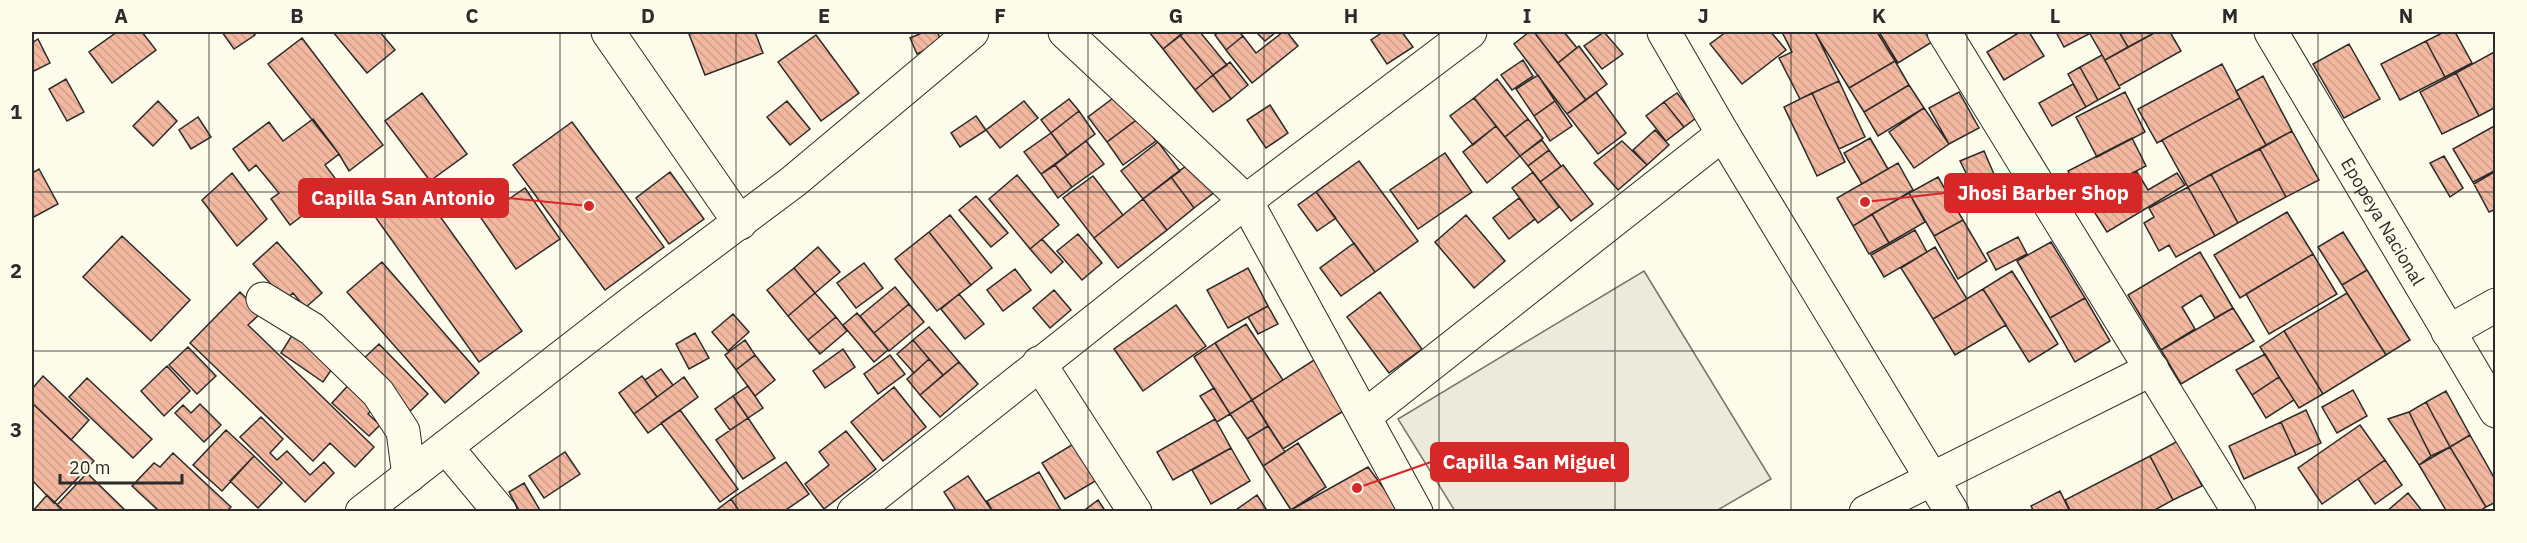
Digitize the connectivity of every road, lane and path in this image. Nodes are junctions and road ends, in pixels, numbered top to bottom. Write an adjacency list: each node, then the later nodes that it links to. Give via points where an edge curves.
1 (608, 32): 10 (street)
2 (972, 32): 10 (street)
3 (1065, 32): 9 (street)
4 (1470, 32): 9 (street)
5 (1664, 32): 8 (street)
6 (1944, 32): 15 (street)
7 (2271, 32): 13 (street, Epopeya Nacional)
8 (1723, 134): 17 (street); 20 (street)
9 (1246, 201): 14 (street); 17 (street)
10 (740, 223): 18 (street)
11 (263, 299): 19 (street, via 312,329 378,393 403,431)
12 (2496, 305): 13 (street)
13 (2448, 332): 16 (street, Epopeya Nacional)
14 (1039, 363): 21 (street); 24 (street)
15 (2152, 369): 20 (street); 28 (street)
16 (2496, 411)
17 (1365, 416): 25 (street)
18 (446, 447): 19 (street); 23 (street)
19 (409, 476): 22 (street)
20 (1932, 478): 26 (street); 27 (street)
21 (860, 510)
22 (362, 512)
23 (500, 512)
24 (1135, 512)
25 (1416, 512)
26 (1866, 512)
27 (1952, 512)
28 (2239, 512)

